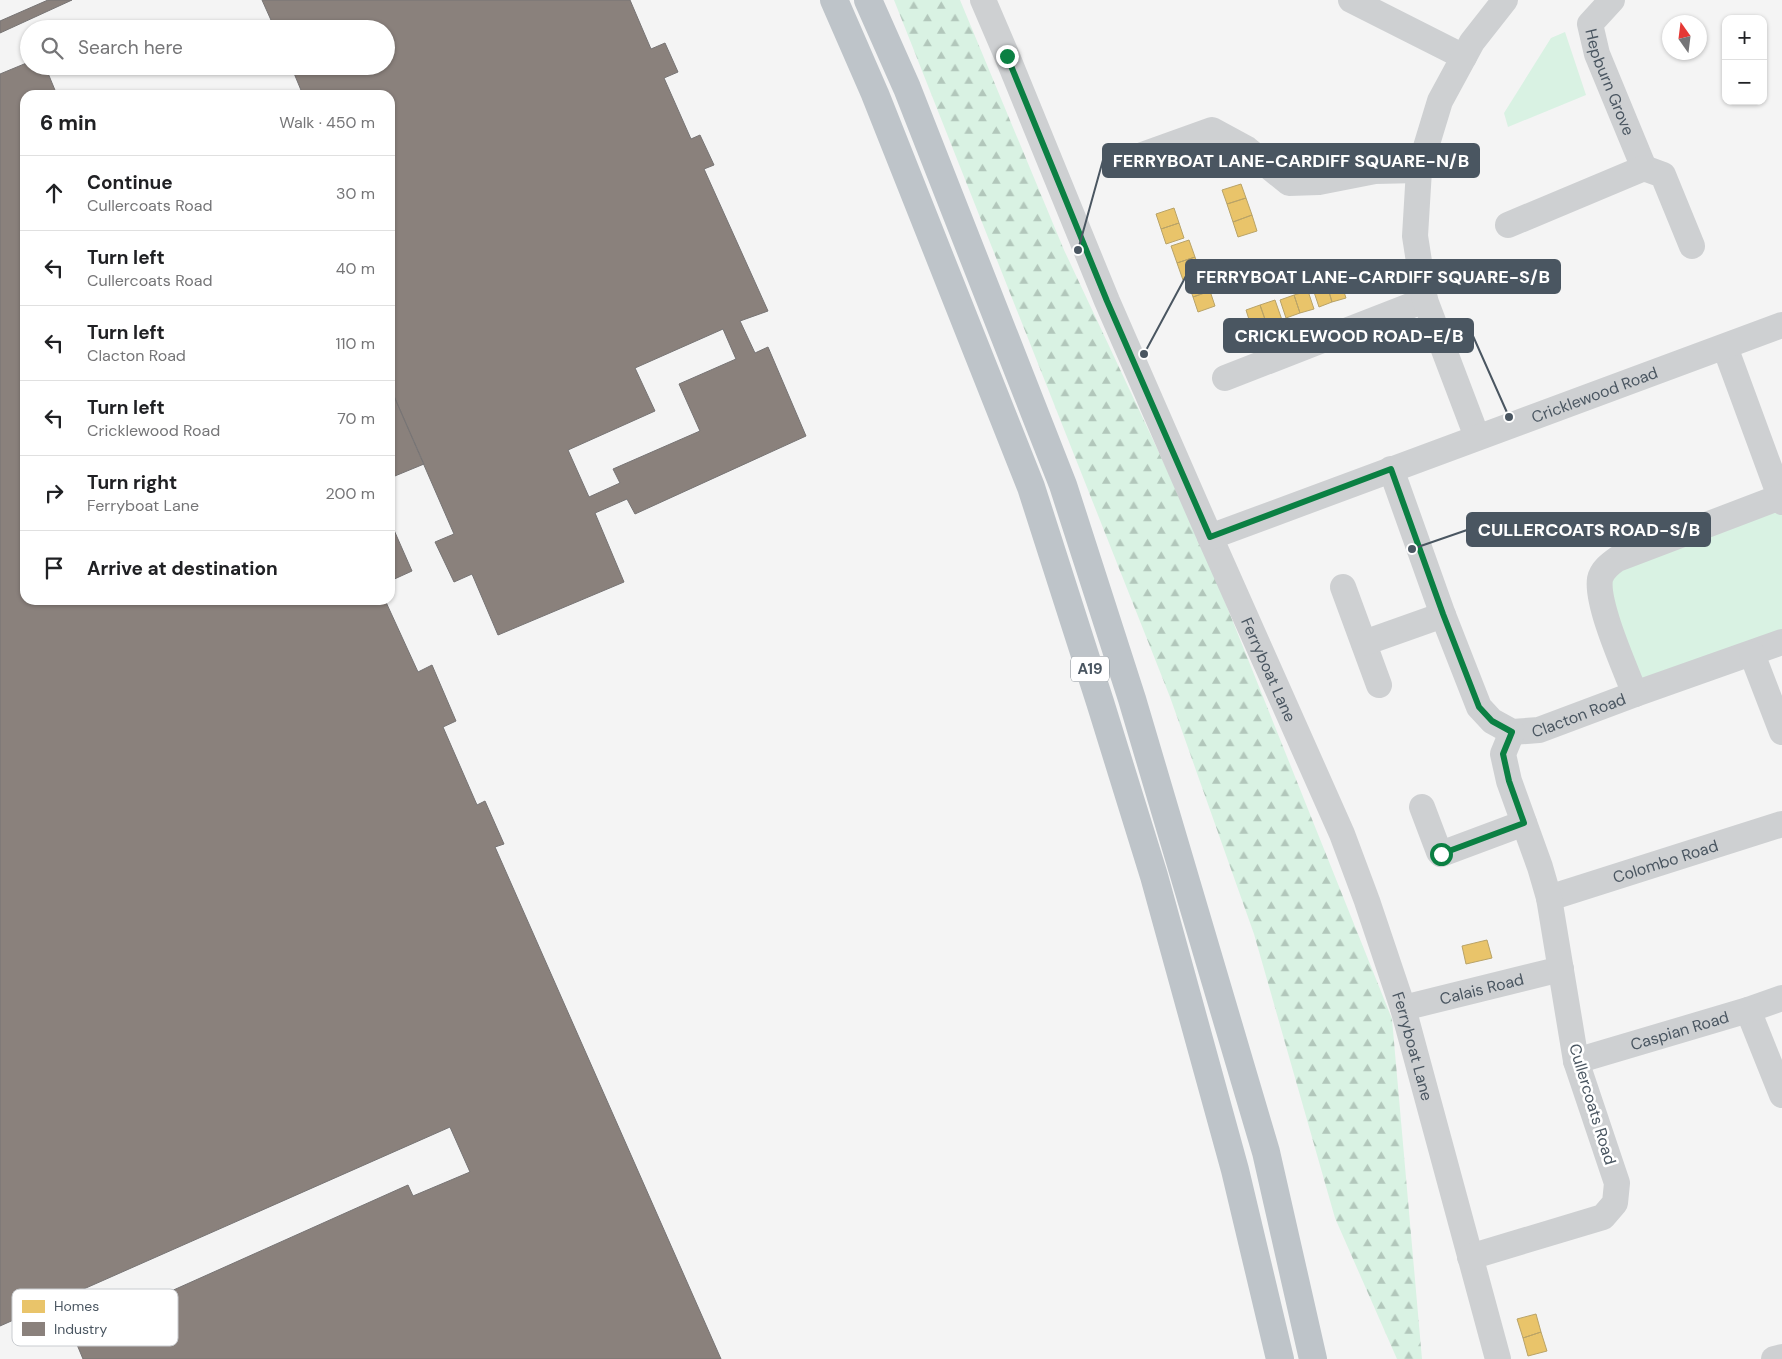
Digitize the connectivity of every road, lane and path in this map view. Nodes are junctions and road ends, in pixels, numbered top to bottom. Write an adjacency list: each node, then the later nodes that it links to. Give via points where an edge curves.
1 (834, 0): 42 (highway, A19, via 875,94 1031,487 1154,876 1235,1170)
2 (868, 0): 43 (highway, A19, via 907,88 1063,485 1135,708 1266,1152)
3 (983, 0): 20 (street, Ferryboat Lane, via 1107,301)
4 (1351, 0): 7 (street)
5 (1505, 0): 7 (street)
6 (1612, 0): 9 (street, Hepburn Grove, via 1590,24 1597,54)
7 (1464, 57): 10 (street, via 1440,101)
8 (1134, 158): 10 (street, via 1212,130 1247,149 1289,183 1319,182 1375,171)
9 (1644, 168): 11 (street); 12 (street, via 1663,175)
10 (1419, 170): 13 (street, via 1415,236)
11 (1508, 224)
12 (1692, 246)
13 (1425, 300): 16 (street); 17 (street)
14 (1782, 325): 15 (street, Cricklewood Road)
15 (1725, 347): 17 (street, Cricklewood Road); 19 (street, Clacton Road)
16 (1225, 378)
17 (1477, 437): 18 (street, Cricklewood Road)
18 (1391, 469): 20 (street, Cricklewood Road); 22 (street, Clacton Road)
19 (1781, 499): 27 (street, Clacton Road, via 1617,558 1606,568 1600,578 1600,601)
20 (1210, 537): 36 (street, Ferryboat Lane, via 1342,834)
21 (1342, 587): 24 (street)
22 (1443, 614): 24 (street); 28 (street, Clacton Road, via 1479,707 1492,721)
23 (1782, 642): 25 (street, Clacton Road)
24 (1364, 643): 26 (street)
25 (1752, 654): 27 (street, Clacton Road); 29 (street)
26 (1379, 685)
27 (1635, 694): 28 (street, Clacton Road, via 1539,730)
28 (1512, 732): 31 (street, Cullercoats Road, via 1503,754)
29 (1782, 732)
30 (1422, 807): 31 (street, via 1441,854)
31 (1524, 823): 33 (street, Cullercoats Road)
32 (1782, 824): 33 (street, Colombo Road)
33 (1549, 898): 34 (street, Cullercoats Road)
34 (1561, 969): 36 (street, Calais Road); 38 (street, Cullercoats Road)
35 (1782, 998): 37 (street, Caspian Road)
36 (1403, 1008): 40 (street, Ferryboat Lane)
37 (1748, 1010): 38 (street, Caspian Road); 39 (street)
38 (1576, 1061): 40 (street, Cullercoats Road, via 1618,1183 1615,1203 1603,1217)
39 (1782, 1095)
40 (1470, 1257): 44 (street, Ferryboat Lane)
41 (1782, 1357): 45 (street)
42 (1280, 1359)
43 (1313, 1359)
44 (1498, 1359)
45 (1774, 1359)

